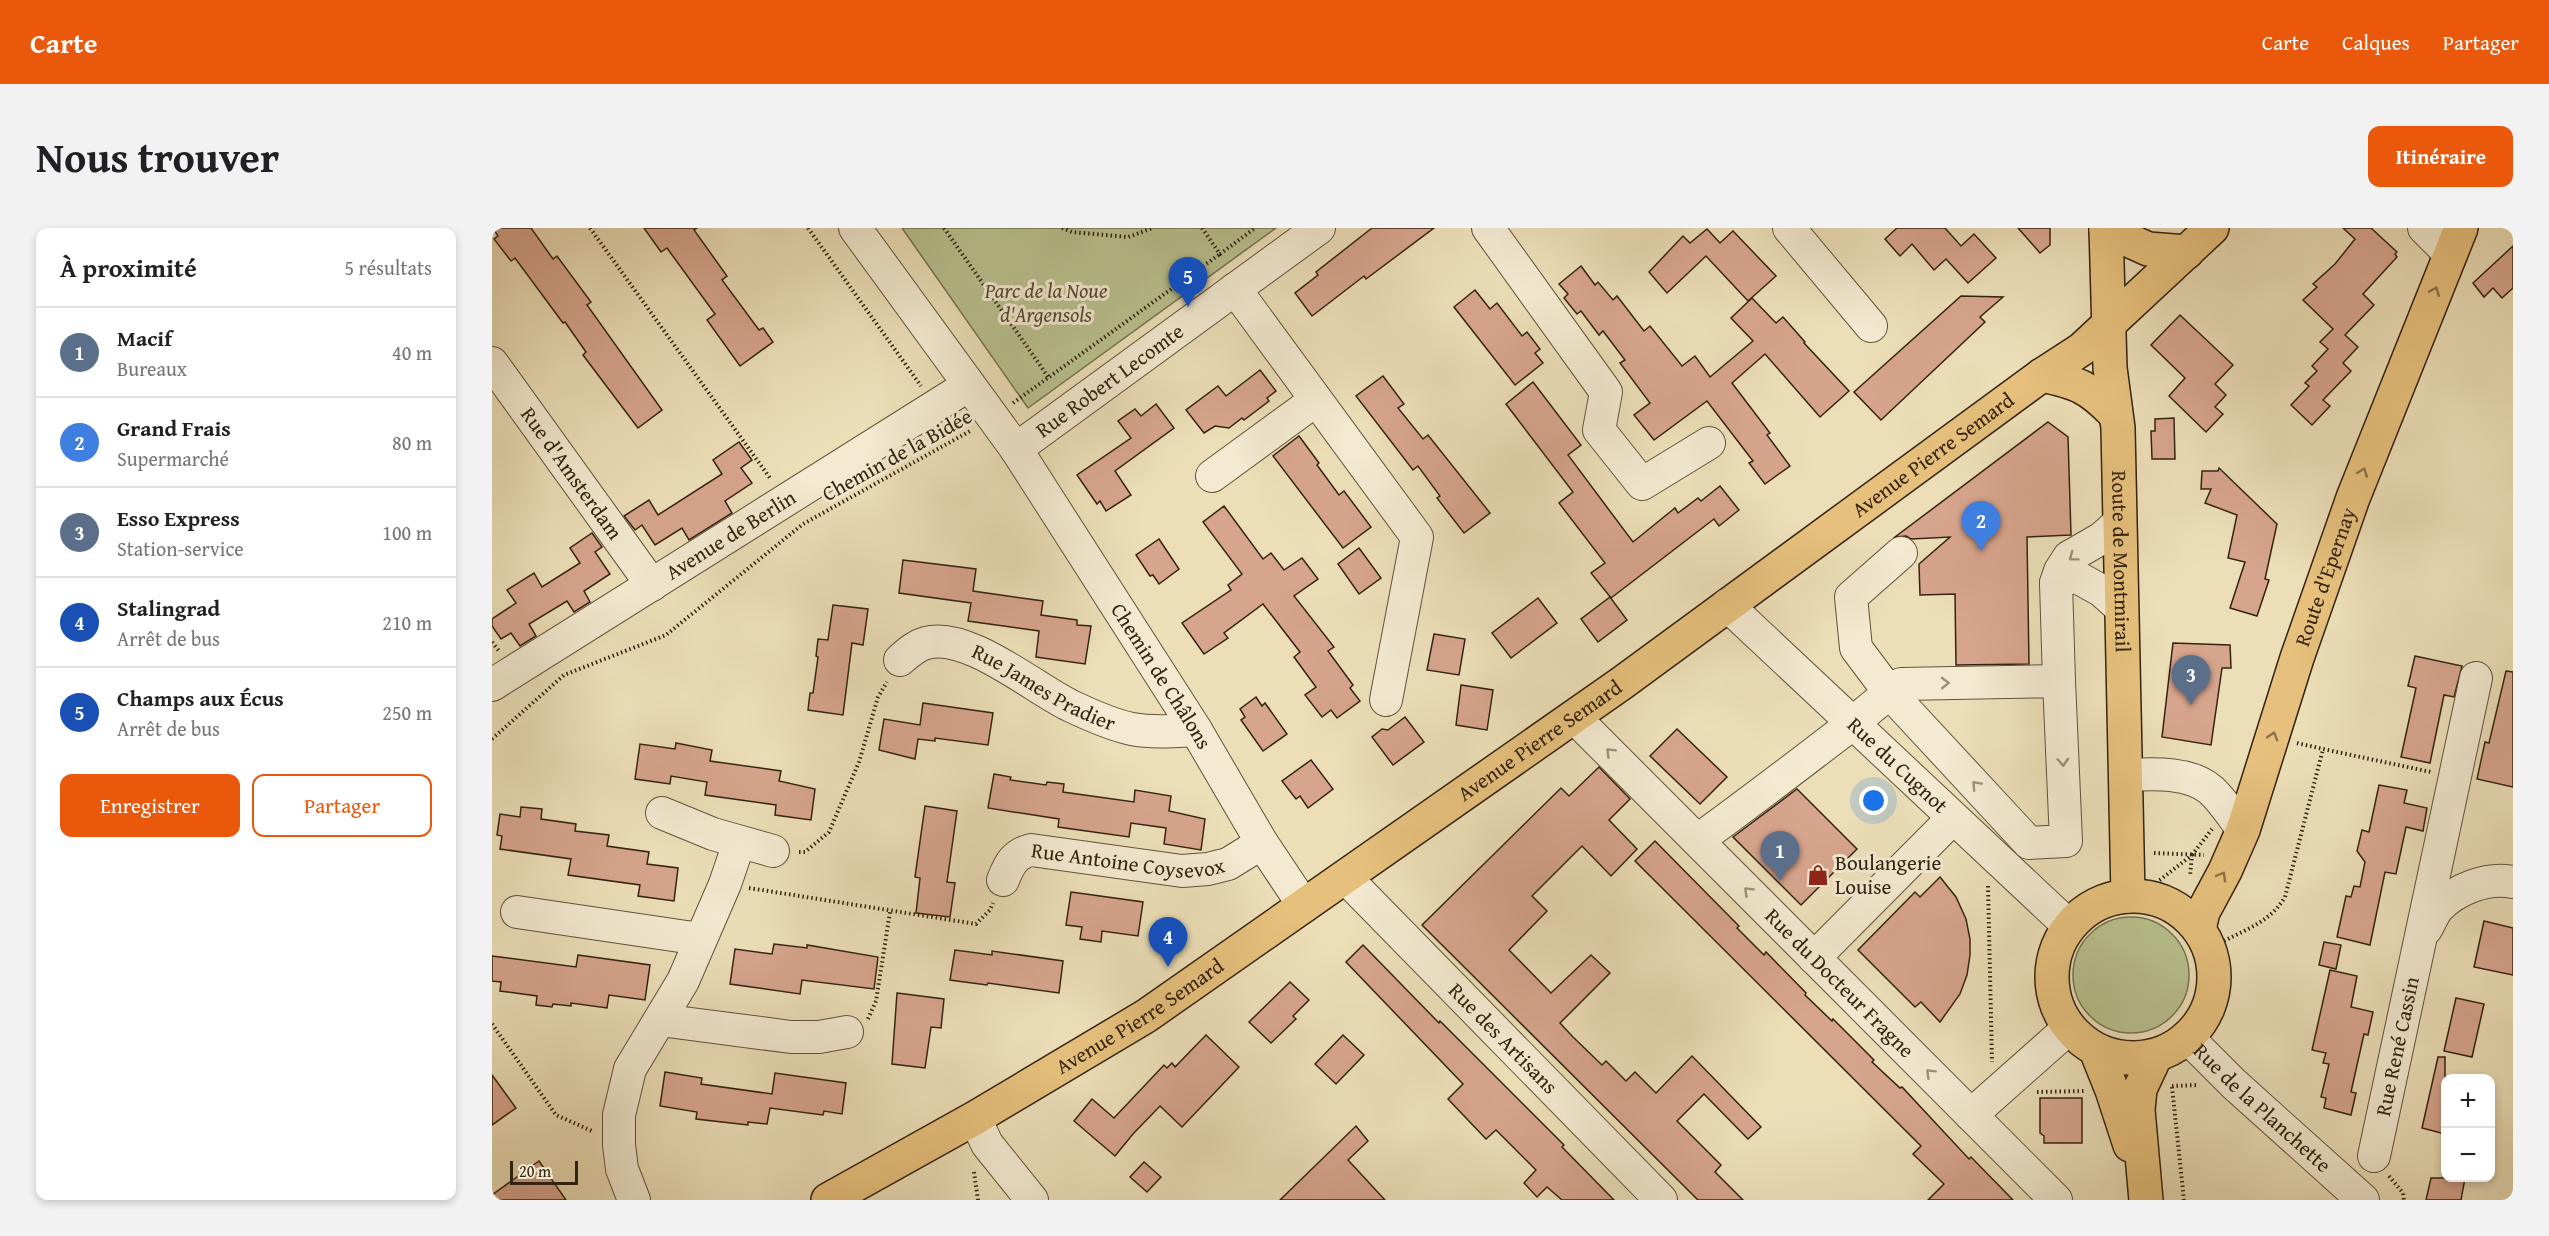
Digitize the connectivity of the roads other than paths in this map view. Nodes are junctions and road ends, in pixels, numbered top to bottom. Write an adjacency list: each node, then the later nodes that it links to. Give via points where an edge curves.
1 (830, 228): 16 (street, via 940,376)
2 (855, 228): 16 (street, Chemin de Châlons)
3 (1319, 228): 11 (street, Rue Robert Lecomte)
4 (1488, 228): 19 (street, via 1606,392 1599,430 1642,484)
5 (1789, 228): 13 (street)
6 (2212, 228): 10 (main road, Avenue Pierre Semard)
7 (2424, 228): 9 (street)
8 (2106, 229): 10 (main road, via 2148,249); 12 (main road, Route de Montmirail)
9 (2456, 241): 40 (main road, Route d'Epernay, one-way to 9, via 2330,559)
10 (2187, 252): 12 (main road, Avenue Pierre Semard)
11 (1234, 289): 17 (street); 20 (street, Rue Robert Lecomte)
12 (2108, 325): 15 (main road, Avenue Pierre Semard, via 2082,349); 18 (main road, Route de Montmirail)
13 (1871, 326)
14 (492, 363): 25 (street, Rue d'Amsterdam)
15 (2042, 375): 18 (main road, via 2088,388); 26 (main road, Avenue Pierre Semard)
16 (969, 385): 20 (street, Chemin de Châlons); 25 (street, Avenue de Berlin, via 935,406 795,513)
17 (1316, 400): 21 (street); 33 (street, via 1417,537)
18 (2115, 414): 22 (main road, Route de Montmirail)
19 (1709, 443)
20 (1016, 449): 36 (street, Chemin de Châlons)
21 (1212, 476)
22 (2120, 522): 24 (street, one-way to 24, via 2102,538 2069,557); 27 (main road, Route de Montmirail)
23 (1901, 553): 32 (street, via 1851,597 1856,648)
24 (2056, 584): 27 (street, via 2075,576); 30 (street)
25 (652, 585): 31 (street, Avenue de Berlin)
26 (1727, 604): 34 (main road, Avenue Pierre Semard); 35 (street, Rue du Cugnot)
27 (2121, 608): 37 (main road, Route de Montmirail)
28 (900, 660): 36 (street, Rue James Pradier, via 928,642 962,646 981,653 1071,706 1131,729)
29 (2476, 678): 53 (street, Rue René Cassin)
30 (2060, 681): 32 (street, one-way to 30, via 1901,684); 32 (street, one-way to 32, via 2066,841 2029,843)
31 (492, 685)
32 (1889, 692): 35 (street)
33 (1386, 700)
34 (1574, 717): 41 (street, Rue du Docteur Fragne, one-way to 34); 45 (main road, Avenue Pierre Semard)
35 (1852, 723): 39 (street, Rue du Cugnot); 41 (street)
36 (1196, 730): 43 (street, Chemin de Châlons)
37 (2125, 775): 40 (street, via 2162,774 2194,781 2210,790); 48 (main road, Route de Montmirail)
38 (663, 813): 42 (street)
39 (1953, 818): 51 (street, Rue du Cugnot); 55 (street)
40 (2243, 830): 52 (main road, Route d'Epernay, one-way to 40, via 2203,912)
41 (1698, 840): 55 (street, Rue du Docteur Fragne, one-way to 41)
42 (739, 843): 44 (street); 54 (street)
43 (1262, 843): 46 (street, Rue Antoine Coysevox, via 1228,864 1182,871 1031,850 1020,852 1009,864); 49 (street, Chemin de Châlons)
44 (772, 851)
45 (1345, 877): 49 (main road, Avenue Pierre Semard); 69 (street, Rue des Artisans)
46 (1003, 880)
47 (2513, 882): 53 (street, via 2484,882 2462,891 2438,908)
48 (2132, 896): 51 (main road, via 2105,900); 52 (main road, via 2156,899 2175,907)
49 (1304, 906): 63 (main road, Avenue Pierre Semard, via 1146,1016)
50 (517, 912): 54 (street)
51 (2069, 926): 57 (main road, via 2056,950 2051,977 2056,1004)
52 (2200, 932): 59 (main road, via 2215,972 2213,996 2204,1019)
53 (2422, 935): 64 (street, Rue René Cassin)
54 (700, 939): 56 (street, via 683,981)
55 (1814, 958): 62 (street, Rue du Docteur Fragne, one-way to 55)
56 (660, 1020): 58 (street, via 791,1037); 66 (street, via 630,1069 619,1115 622,1169)
57 (2069, 1028): 60 (main road); 62 (street)
58 (848, 1032)
59 (2188, 1038): 61 (main road); 71 (street, Rue de la Planchette)
60 (2096, 1050): 61 (main road, via 2115,1058); 65 (main road)
61 (2155, 1057): 65 (main road, via 2140,1089 2138,1110)
62 (1971, 1115): 70 (street, Rue du Docteur Fragne)
63 (975, 1118): 67 (main road, Avenue Pierre Semard); 68 (street, via 987,1144)
64 (2374, 1156)
65 (2145, 1194)
66 (634, 1200)
67 (828, 1200)
68 (1032, 1200)
69 (1661, 1200)
70 (2056, 1200)
71 (2363, 1200)

